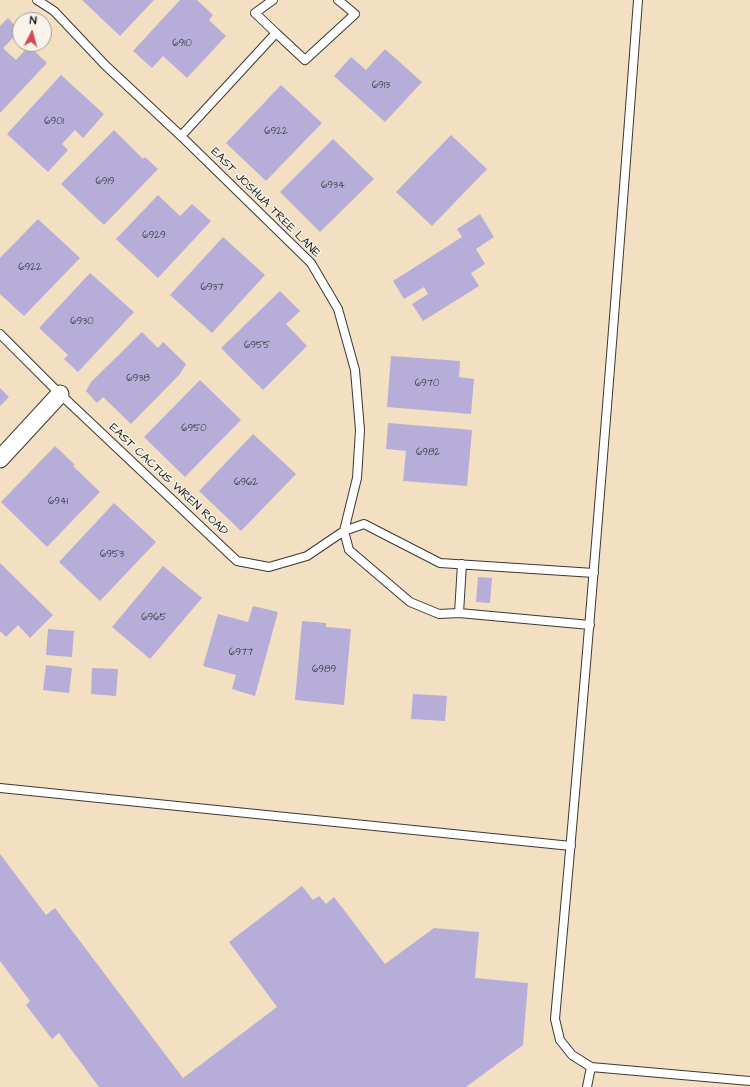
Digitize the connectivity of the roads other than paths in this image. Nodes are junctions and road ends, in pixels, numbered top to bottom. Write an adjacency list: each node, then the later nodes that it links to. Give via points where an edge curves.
1 (37, 0): 6 (lane, EAST JOSHUA TREE LANE, via 54,11 105,65)
2 (273, 0): 5 (lane, via 255,13)
3 (338, 0): 5 (lane, via 355,14 305,60)
4 (638, 0): 12 (lane)
5 (276, 33): 6 (lane)
6 (181, 136): 10 (lane, EAST JOSHUA TREE LANE, via 311,263 338,309 354,370 360,430 358,478)
7 (0, 334): 8 (lane, EAST CACTUS WREN ROAD)
8 (60, 394): 9 (street); 10 (lane, EAST CACTUS WREN ROAD, via 237,561 270,567 307,556)
9 (0, 459)
10 (344, 530): 11 (lane, EAST CACTUS WREN ROAD, via 364,524 440,563); 13 (lane, via 349,550 410,602 439,614)
11 (462, 564): 12 (lane, EAST CACTUS WREN ROAD); 13 (lane)
12 (594, 573): 14 (lane)
13 (459, 613): 14 (lane)
14 (590, 625): 16 (lane)
15 (0, 788): 16 (lane)
16 (571, 846): 17 (lane, via 555,1019 560,1040 572,1055)
17 (591, 1067): 18 (lane); 19 (lane)
18 (750, 1081)
19 (587, 1087)

